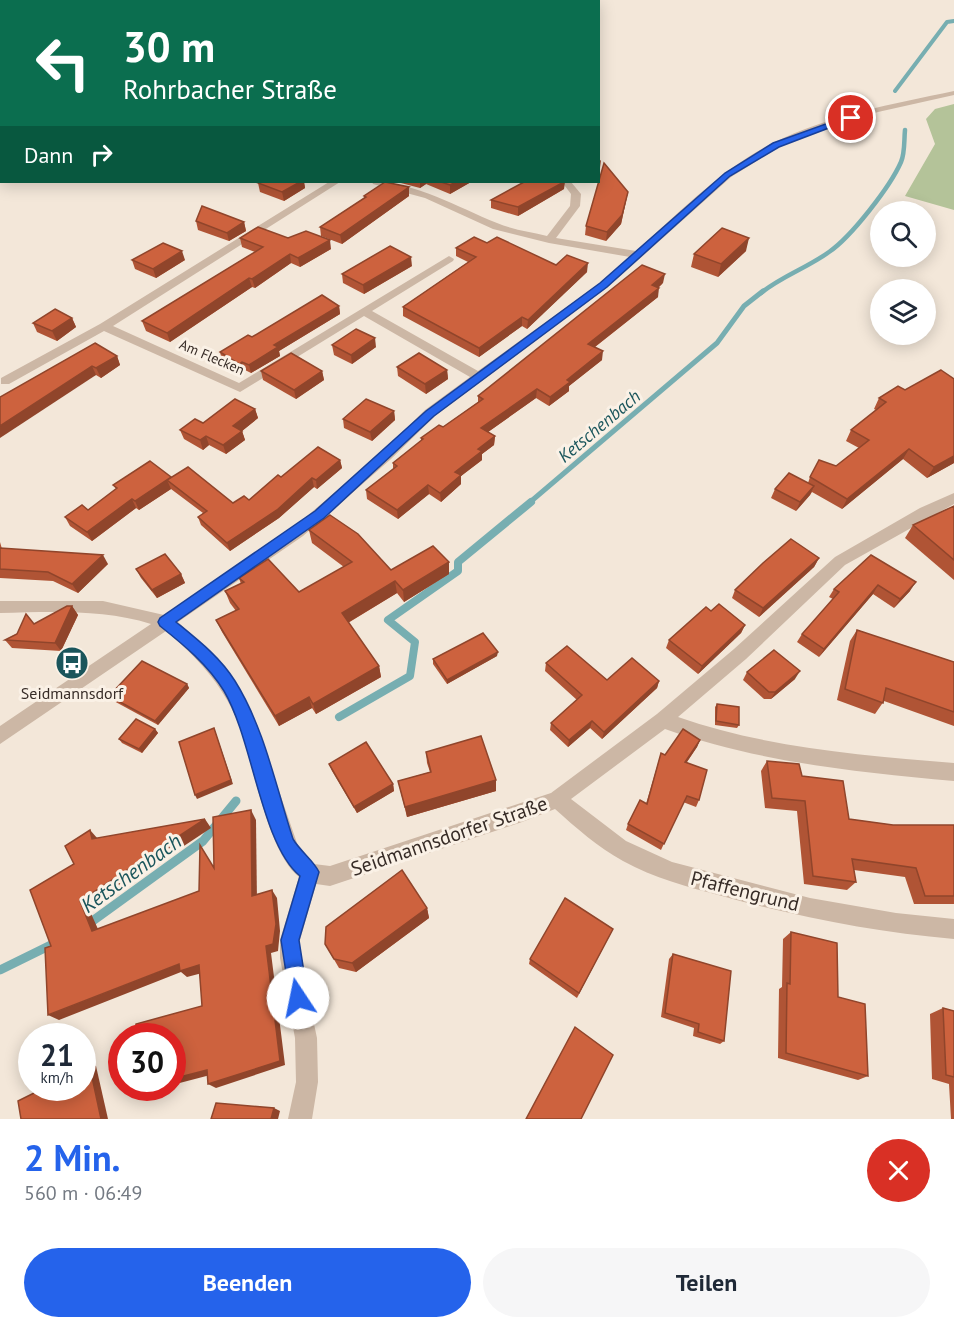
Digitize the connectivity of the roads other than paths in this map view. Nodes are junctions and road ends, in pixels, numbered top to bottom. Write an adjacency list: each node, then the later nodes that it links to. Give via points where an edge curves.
1 (954, 93): 6 (street, via 851,118 776,145 728,175)
2 (333, 183): 9 (street)
3 (380, 183): 5 (street, via 428,196 497,227)
4 (568, 183): 5 (street, via 576,194 575,206)
5 (549, 240): 6 (street)
6 (639, 255): 10 (street)
7 (449, 259): 8 (street, Am Flecken)
8 (364, 312): 9 (street, Am Flecken, via 240,388); 10 (street)
9 (104, 326): 11 (street)
10 (478, 377): 14 (street, via 430,413 298,532)
11 (5, 381)
12 (954, 498): 15 (street, Seidmannsdorfer Straße, via 840,561)
13 (0, 607): 14 (street, via 61,605 119,609)
14 (165, 622): 16 (street); 19 (street, via 202,652 230,686 249,728 285,843 296,861)
15 (663, 720): 17 (street, via 744,746); 18 (street, Seidmannsdorfer Straße)
16 (0, 736)
17 (954, 772)
18 (557, 799): 19 (street, Seidmannsdorfer Straße, via 348,871 330,876); 20 (street, Pfaffengrund, via 593,831 640,860 671,872 763,898 904,925)
19 (310, 872): 21 (street, via 290,940 306,1038 307,1082)
20 (954, 929)
21 (300, 1119)

